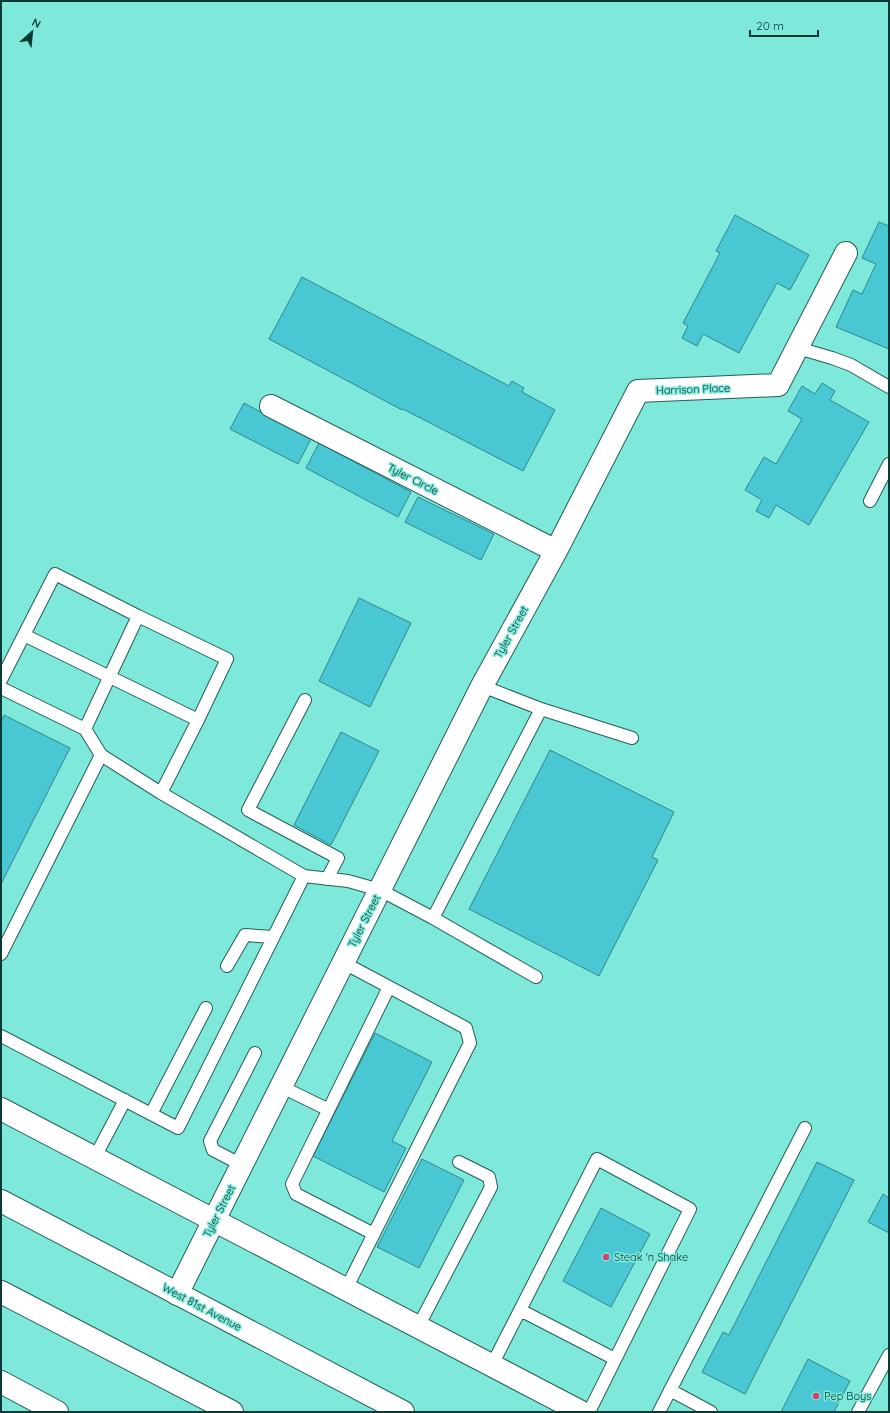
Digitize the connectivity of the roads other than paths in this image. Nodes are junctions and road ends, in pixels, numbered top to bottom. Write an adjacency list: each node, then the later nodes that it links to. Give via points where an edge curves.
1 (846, 253): 2 (street, Harrison Place)
2 (798, 348): 3 (lane, via 851,365); 7 (street, Harrison Place, via 778,385 638,391)
3 (889, 387)
4 (271, 406): 7 (street, Tyler Circle)
5 (889, 464): 6 (lane)
6 (870, 501)
7 (556, 551): 12 (street, Tyler Street)
8 (138, 616): 9 (lane, via 55,574); 10 (lane); 16 (lane, via 227,660)
9 (24, 636): 10 (lane); 11 (lane)
10 (109, 677): 16 (lane); 17 (lane)
11 (1, 680)
12 (482, 686): 15 (lane); 23 (street, Tyler Street)
13 (1, 688): 17 (lane)
14 (305, 700): 22 (lane, via 248,810 338,858)
15 (542, 709): 18 (lane); 24 (lane)
16 (198, 720): 20 (lane)
17 (85, 729): 19 (lane)
18 (632, 738)
19 (101, 755): 20 (lane); 26 (lane)
20 (161, 793): 21 (lane)
21 (304, 876): 22 (lane); 25 (lane)
22 (327, 879): 23 (lane, via 348,881)
23 (380, 890): 24 (lane); 27 (street, Tyler Street)
24 (434, 918): 29 (lane)
25 (273, 937): 28 (lane, via 245,936); 38 (lane, via 178,1128)
26 (1, 954)
27 (344, 963): 30 (lane); 34 (street, Tyler Street)
28 (227, 966)
29 (536, 977)
30 (388, 987): 37 (lane); 45 (lane, via 466,1028 470,1043)
31 (206, 1008): 38 (lane)
32 (1, 1036): 35 (lane)
33 (255, 1053): 42 (lane, via 210,1141 213,1150)
34 (282, 1087): 37 (lane); 42 (street, Tyler Street)
35 (125, 1100): 38 (lane); 40 (lane)
36 (1, 1109): 40 (street)
37 (327, 1109): 45 (lane, via 292,1184 296,1194)
38 (151, 1114)
39 (805, 1128): 55 (lane)
40 (95, 1157): 44 (street)
41 (459, 1162): 50 (lane, via 489,1176 491,1186)
42 (242, 1165): 44 (street, Tyler Street)
43 (1, 1201): 48 (street, West 81st Avenue)
44 (215, 1220): 46 (street); 48 (street, Tyler Street)
45 (374, 1234): 46 (lane)
46 (346, 1289): 50 (street)
47 (1, 1292): 57 (street)
48 (177, 1294): 58 (street, West 81st Avenue)
49 (520, 1310): 52 (lane); 52 (lane, via 597,1159 690,1209); 53 (lane)
50 (418, 1327): 53 (street)
51 (889, 1355): 63 (lane)
52 (614, 1359): 60 (lane)
53 (492, 1365): 59 (street)
54 (1, 1382): 56 (street)
55 (670, 1390): 61 (lane); 62 (lane)
56 (57, 1412)
57 (232, 1412)
58 (403, 1412)
59 (581, 1412)
60 (588, 1412)
61 (659, 1412)
62 (711, 1412)
63 (858, 1412)

